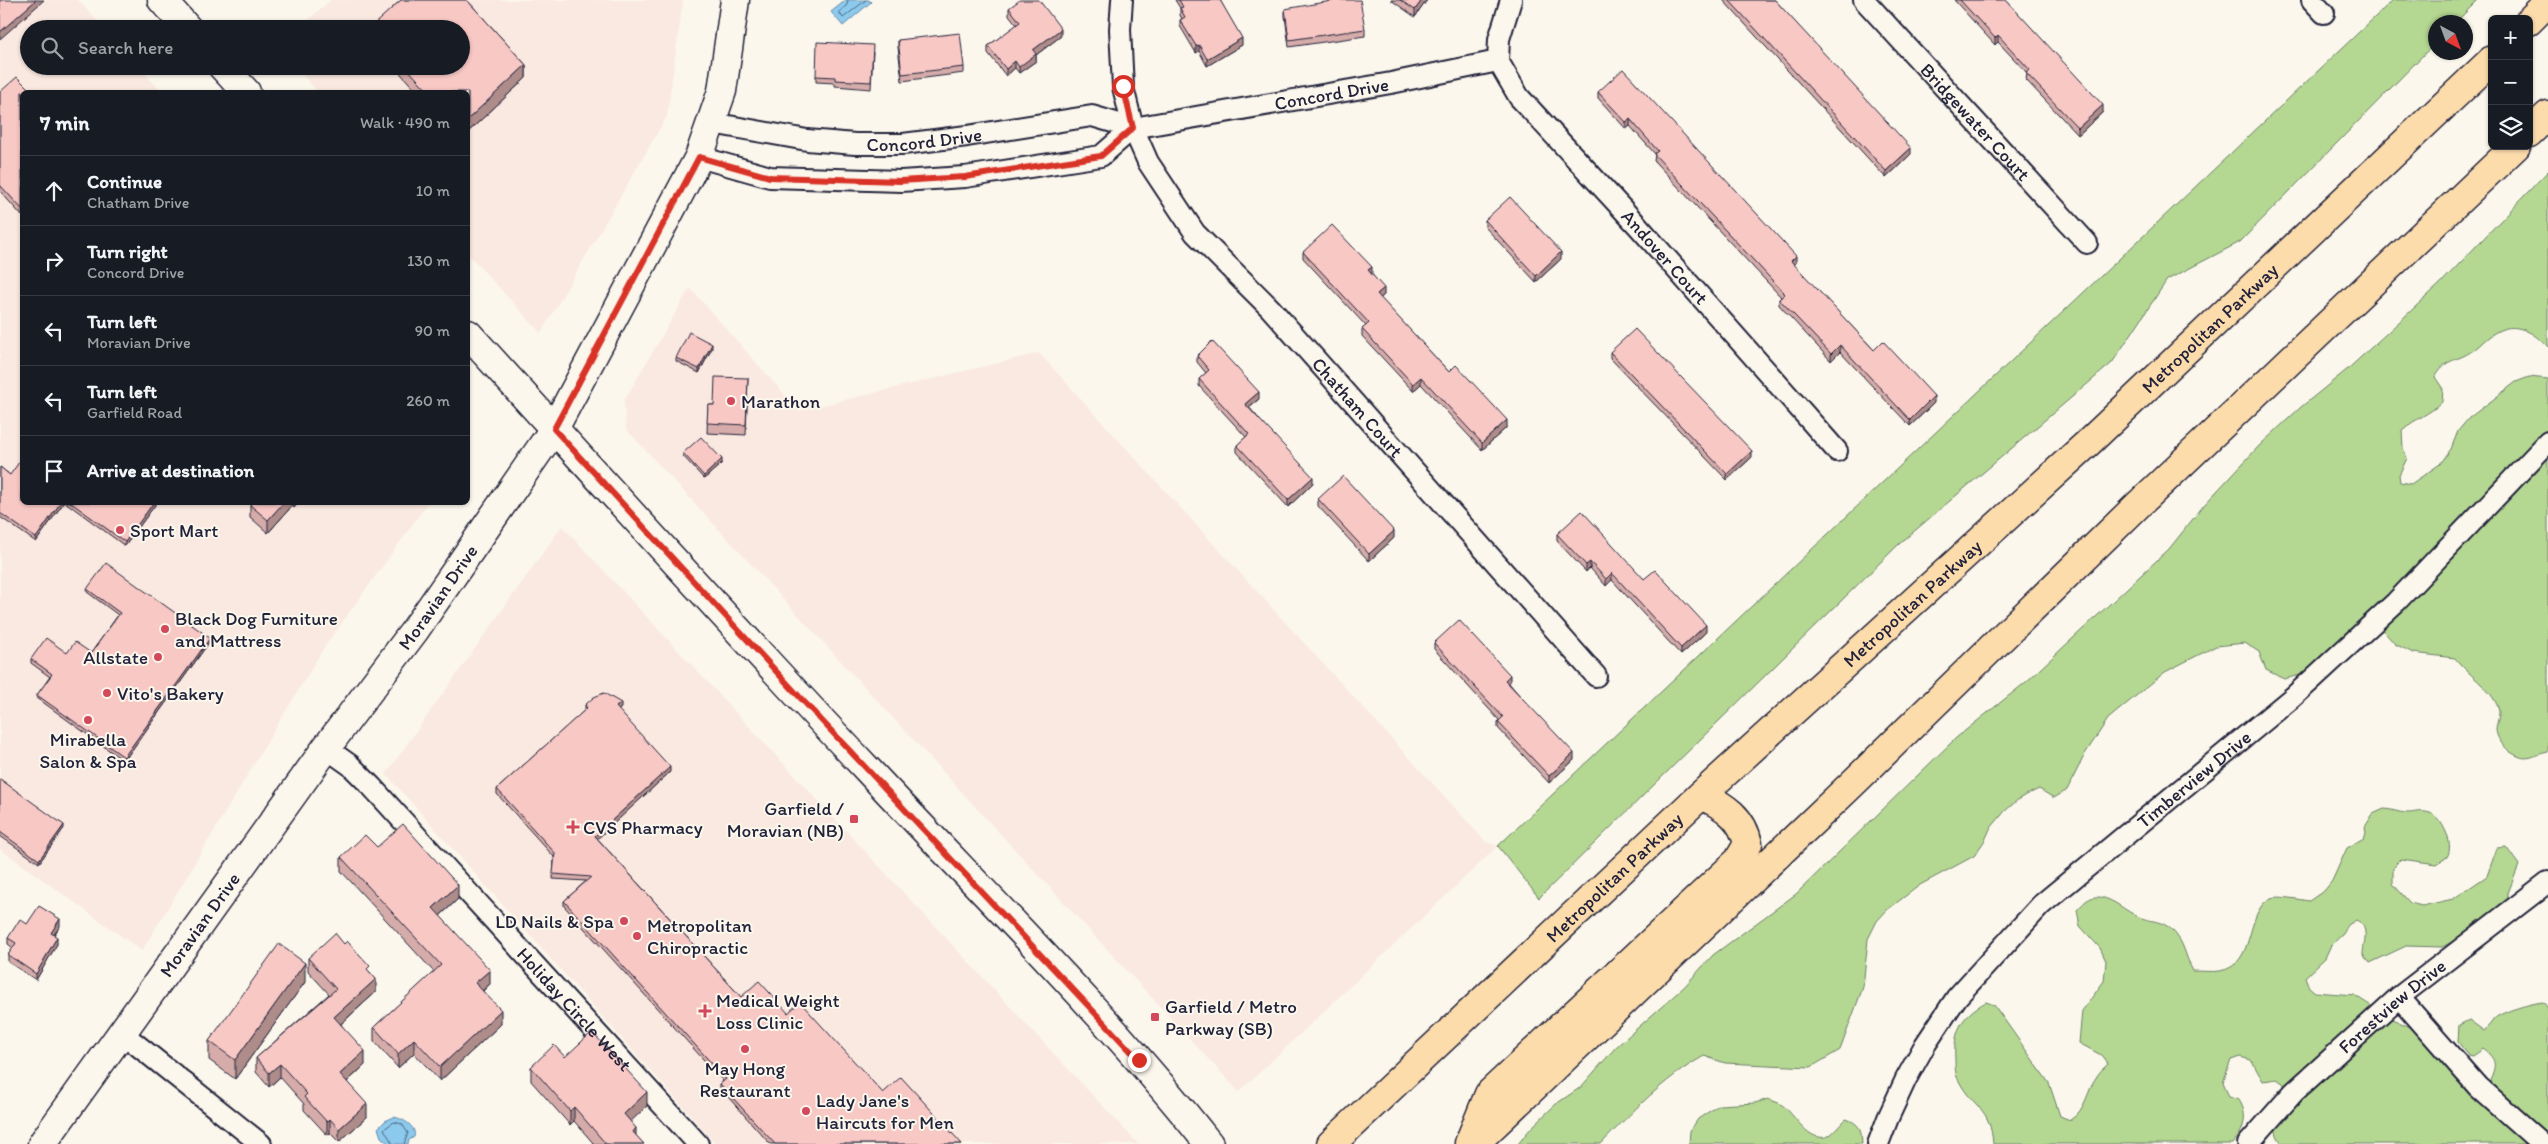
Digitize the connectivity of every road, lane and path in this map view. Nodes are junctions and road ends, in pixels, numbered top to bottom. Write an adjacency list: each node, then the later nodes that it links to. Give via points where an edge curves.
1 (162, 0): 8 (street)
2 (735, 0): 14 (street, Moravian Drive, via 722,91)
3 (1122, 0): 15 (street, Chatham Court, via 1123,86)
4 (1511, 0): 9 (street, via 1499,39)
5 (1864, 0): 19 (street, Bridgewater Court)
6 (2548, 2): 7 (main road)
7 (2533, 17)
8 (180, 20)
9 (1498, 61): 15 (street, Concord Drive); 23 (street, Andover Court, via 1519,97 1640,227)
10 (2488, 64): 26 (main road, Metropolitan Parkway, via 2088,443)
11 (230, 75): 12 (street)
12 (244, 90)
13 (2548, 115): 16 (main road)
14 (712, 123): 15 (street, Concord Drive, via 807,140 855,144 903,144 1092,116); 18 (street, Moravian Drive)
15 (1133, 128): 18 (street, Concord Drive, via 1101,156 965,177 900,181 770,177); 24 (street, Chatham Court, via 1148,162 1195,233 1271,309)
16 (2533, 129)
17 (2512, 150): 36 (main road, via 2138,504 1844,792)
18 (699, 157): 21 (street, Moravian Drive)
19 (2087, 242)
20 (470, 336): 21 (street)
21 (554, 429): 25 (street, Moravian Drive, via 415,630); 33 (street, via 807,705 1055,968 1168,1092)
22 (2548, 442): 37 (street, Timberview Drive, via 2396,602 2300,691 2035,911 1957,997 1925,1046)
23 (1837, 452)
24 (1596, 676)
25 (326, 748): 29 (street, Moravian Drive); 32 (street, Holiday Circle West, via 372,786)
26 (1701, 795): 34 (main road, Metropolitan Parkway); 35 (main road, via 1730,811 1740,822 1748,844 1738,861 1489,1094)
27 (2548, 882): 28 (street, Forestview Drive)
28 (2399, 997): 38 (street, Forestview Drive, via 2294,1092); 39 (street, via 2478,1087)
29 (122, 1033): 30 (street, Moravian Drive); 31 (street)
30 (42, 1144)
31 (261, 1144)
32 (698, 1144)
33 (1209, 1144)
34 (1331, 1144)
35 (1469, 1144)
36 (1474, 1144)
37 (1878, 1144)
38 (2248, 1144)
39 (2542, 1144)

